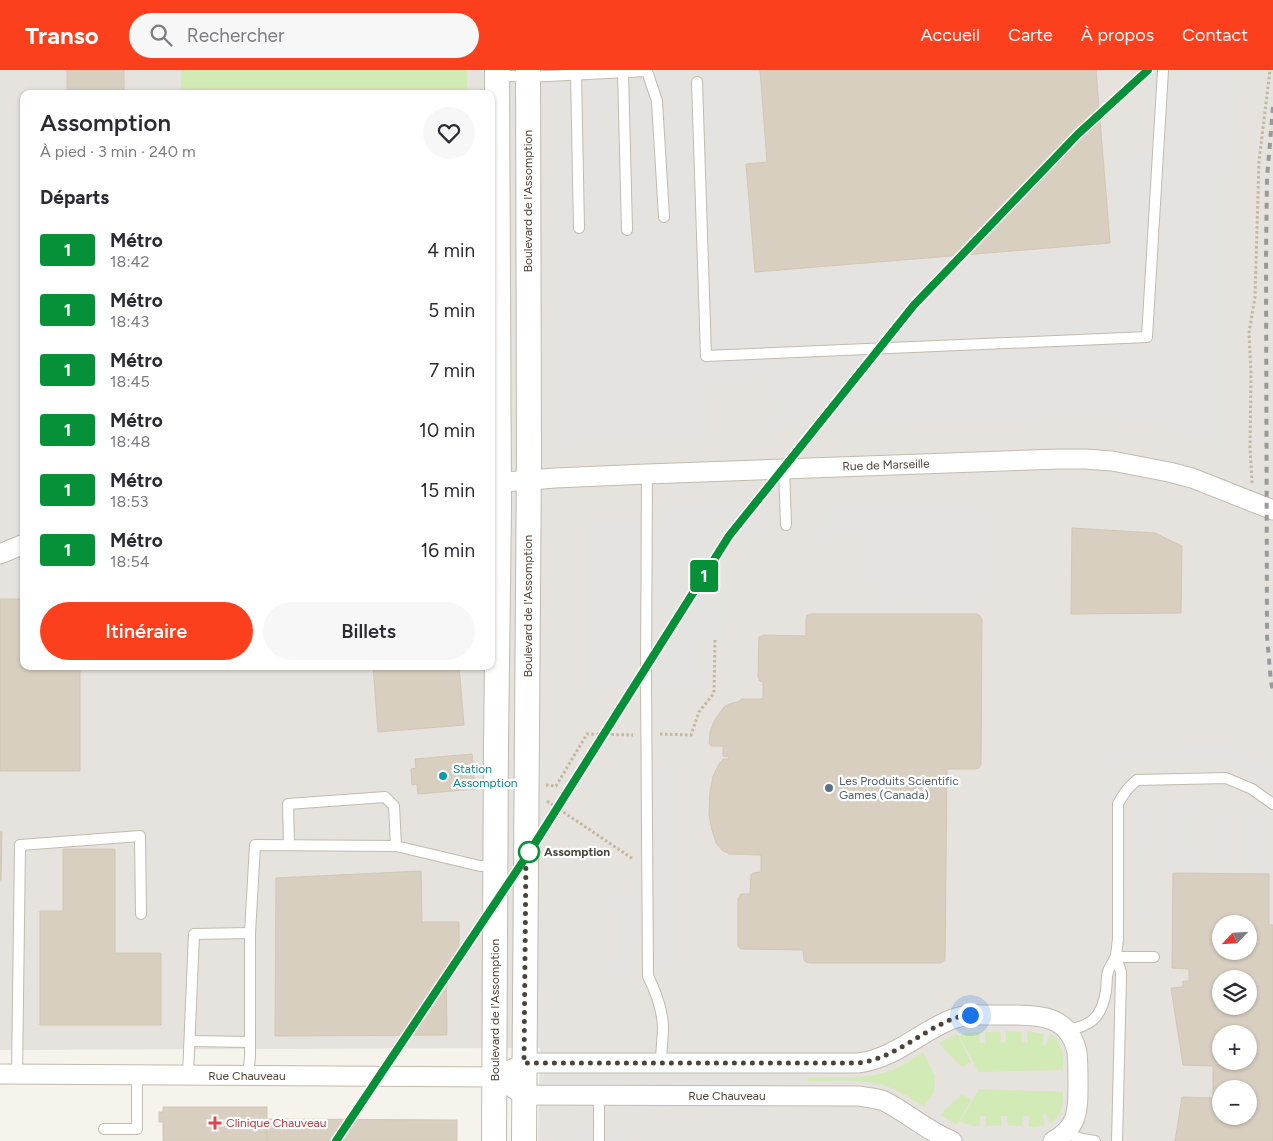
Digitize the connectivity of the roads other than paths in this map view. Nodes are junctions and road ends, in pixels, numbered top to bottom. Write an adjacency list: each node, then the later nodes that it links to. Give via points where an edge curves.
1 (1163, 70): 8 (lane, via 1147,337 706,356)
2 (647, 71): 5 (lane); 9 (lane, via 657,100)
3 (497, 72): 6 (lane); 15 (street, Boulevard de l'Assomption)
4 (607, 72): 5 (lane); 7 (lane)
5 (623, 72): 11 (lane)
6 (528, 73): 7 (lane); 14 (street, Boulevard de l'Assomption)
7 (576, 74): 10 (lane)
8 (697, 82)
9 (664, 217)
10 (579, 228)
11 (627, 230)
12 (784, 468): 13 (street, Rue de Marseille); 16 (street, Rue de Marseille, via 1058,459 1112,461 1192,478); 17 (lane)
13 (647, 474): 14 (street, Rue de Marseille); 32 (lane, via 648,976 662,1020)
14 (529, 480): 15 (street, Rue de Marseille); 31 (street, Boulevard de l'Assomption)
15 (495, 482): 23 (street, Boulevard de l'Assomption)
16 (1273, 510)
17 (786, 525)
18 (20, 546): 19 (street)
19 (0, 554)
20 (1273, 804): 26 (lane, via 1252,789 1226,778 1137,780 1130,786 1118,804)
21 (289, 844): 22 (lane); 22 (lane, via 288,804 385,797 394,806); 25 (lane, via 254,844)
22 (396, 846): 23 (lane, via 480,866)
23 (495, 866): 37 (street, Boulevard de l'Assomption)
24 (142, 914): 33 (lane, via 140,836 20,845)
25 (250, 933): 29 (lane, via 194,934); 30 (lane)
26 (1116, 957): 27 (lane); 28 (lane, via 1108,972 1107,990 1098,1016 1079,1028); 47 (lane, via 1121,972)
27 (1154, 957)
28 (1066, 1029): 32 (street, Rue Chauveau, via 1035,1015 970,1015 950,1020 868,1062); 41 (street, via 1077,1052 1078,1107 1071,1125)
29 (190, 1041): 30 (lane); 35 (lane)
30 (250, 1042): 36 (lane)
31 (524, 1063): 32 (street, Rue Chauveau); 37 (street, Rue Chauveau); 38 (street, Boulevard de l'Assomption)
32 (661, 1063)
33 (9, 1074): 34 (street, Rue Chauveau)
34 (137, 1075): 35 (street, Rue Chauveau); 40 (lane, via 137,1128)
35 (188, 1075): 36 (street, Rue Chauveau)
36 (248, 1076): 37 (street, Rue Chauveau)
37 (495, 1077): 38 (street); 43 (street, Boulevard de l'Assomption)
38 (524, 1095): 39 (street, Rue Chauveau); 44 (street, Boulevard de l'Assomption)
39 (599, 1095): 42 (street, Rue Chauveau, via 860,1096 882,1100); 45 (lane)
40 (104, 1129)
41 (1059, 1137): 46 (lane)
42 (944, 1140)
43 (494, 1141)
44 (524, 1141)
45 (600, 1141)
46 (1095, 1141)
47 (1117, 1141)

